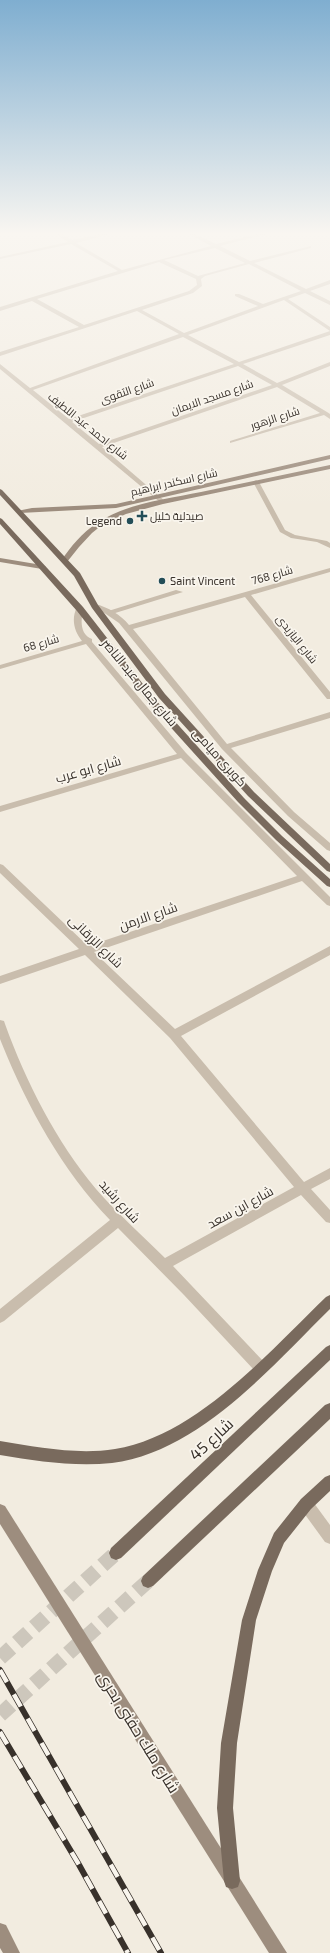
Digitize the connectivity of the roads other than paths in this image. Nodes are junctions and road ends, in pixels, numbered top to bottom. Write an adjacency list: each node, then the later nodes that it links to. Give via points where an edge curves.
1 (80, 325): 5 (street)
2 (89, 325): 5 (street)
3 (167, 325): 7 (street)
4 (209, 325): 7 (street)
5 (83, 327): 8 (street)
6 (330, 333): 9 (street, شارع التقوى)
7 (184, 334): 9 (street); 13 (street)
8 (2, 352)
9 (239, 364): 12 (street); 15 (street, شارع التقوى)
10 (330, 364): 12 (street, شارع مسجد الايمان)
11 (0, 366): 13 (street, شارع احمد عبد اللطيف)
12 (277, 385): 14 (street); 17 (street, شارع مسجد الايمان)
13 (29, 390): 15 (street, شارع احمد عبد اللطيف)
14 (327, 415): 16 (street, شارع الزهور)
15 (67, 422): 17 (street, شارع احمد عبد اللطيف)
16 (232, 442)
17 (99, 446): 22 (street, شارع احمد عبد اللطيف)
18 (330, 457): 22 (street, شارع اسكندر ابراهيم)
19 (330, 467): 20 (street, شارع اسكندر ابراهيم)
20 (256, 482): 23 (street, شارع اسكندر ابراهيم); 26 (street, via 282,531 296,537 316,539)
21 (0, 490): 24 (main road, شارع جمال عبد الناصر)
22 (157, 497): 23 (street, شارع احمد عبد اللطيف); 24 (street, شارع اسكندر ابراهيم, via 102,508 40,508)
23 (163, 502): 28 (street, شارع اسكندر ابراهيم, via 118,515 100,524 77,544)
24 (20, 511): 28 (main road, شارع جمال عبد الناصر)
25 (0, 520): 29 (main road, شارع جمال عبد الناصر)
26 (330, 546)
27 (0, 560): 29 (street)
28 (65, 561): 33 (main road, شارع جمال عبد الناصر)
29 (42, 567): 34 (main road, شارع جمال عبد الناصر)
30 (330, 570): 32 (street, شارع 768)
31 (179, 592): 35 (street)
32 (247, 594): 36 (street, شارع 768); 41 (street, شارع اليازيدى)
33 (95, 606): 35 (street, شارع جمال عبد الناصر); 37 (main road, شارع جمال عبد الناصر)
34 (80, 609): 38 (main road, شارع جمال عبد الناصر); 39 (street, شارع جمال عبد الناصر, via 77,626)
35 (108, 612): 36 (street, شارع جمال عبد الناصر)
36 (128, 628): 43 (street, شارع جمال عبد الناصر)
37 (116, 636): 48 (main road, كوبرى ميامى, via 162,696 251,794)
38 (101, 638): 50 (main road, كوبرى ميامى, via 150,699 241,800)
39 (89, 641): 40 (street, شارع 68); 44 (street, شارع جمال عبد الناصر)
40 (0, 667)
41 (330, 697)
42 (330, 715): 43 (street)
43 (225, 747): 46 (street, شارع جمال عبد الناصر, via 291,814)
44 (183, 755): 45 (street, شارع ابو عرب); 49 (street, شارع جمال عبد الناصر)
45 (0, 809)
46 (330, 848)
47 (0, 867): 52 (street, شارع الزرقانى)
48 (330, 869)
49 (304, 877): 51 (street, شارع جمال عبد الناصر); 52 (street, شارع الارمن)
50 (330, 884)
51 (330, 903)
52 (86, 950): 54 (street, شارع الارمن); 56 (street, شارع الزرقانى)
53 (330, 950): 56 (street)
54 (0, 980)
55 (0, 1024): 60 (street, شارع رشيد, via 8,1047 40,1113 83,1181)
56 (174, 1035): 58 (street, شارع الزرقانى)
57 (330, 1173): 58 (street, شارع ابن سعد)
58 (303, 1189): 59 (street, شارع الزرقانى); 61 (street, شارع ابن سعد)
59 (330, 1218)
60 (118, 1221): 61 (street, شارع رشيد); 63 (street)
61 (164, 1265): 65 (street, شارع رشيد)
62 (330, 1301): 65 (main road)
63 (0, 1317)
64 (330, 1351): 72 (main road, شارع 45)
65 (260, 1367): 67 (main road, via 212,1410 172,1437 130,1453 89,1458 35,1454)
66 (330, 1410): 73 (main road)
67 (0, 1448)
68 (330, 1482): 69 (main road)
69 (306, 1504): 71 (street); 74 (main road, via 279,1538 248,1620 229,1743 225,1808)
70 (0, 1510): 74 (street, شارع ملك حفنى بحرى)
71 (330, 1537)
72 (116, 1553)
73 (148, 1581)
74 (232, 1881): 77 (street, شارع ملك حفنى بحرى)
75 (0, 1931): 76 (street)
76 (12, 1953)
77 (279, 1953)

